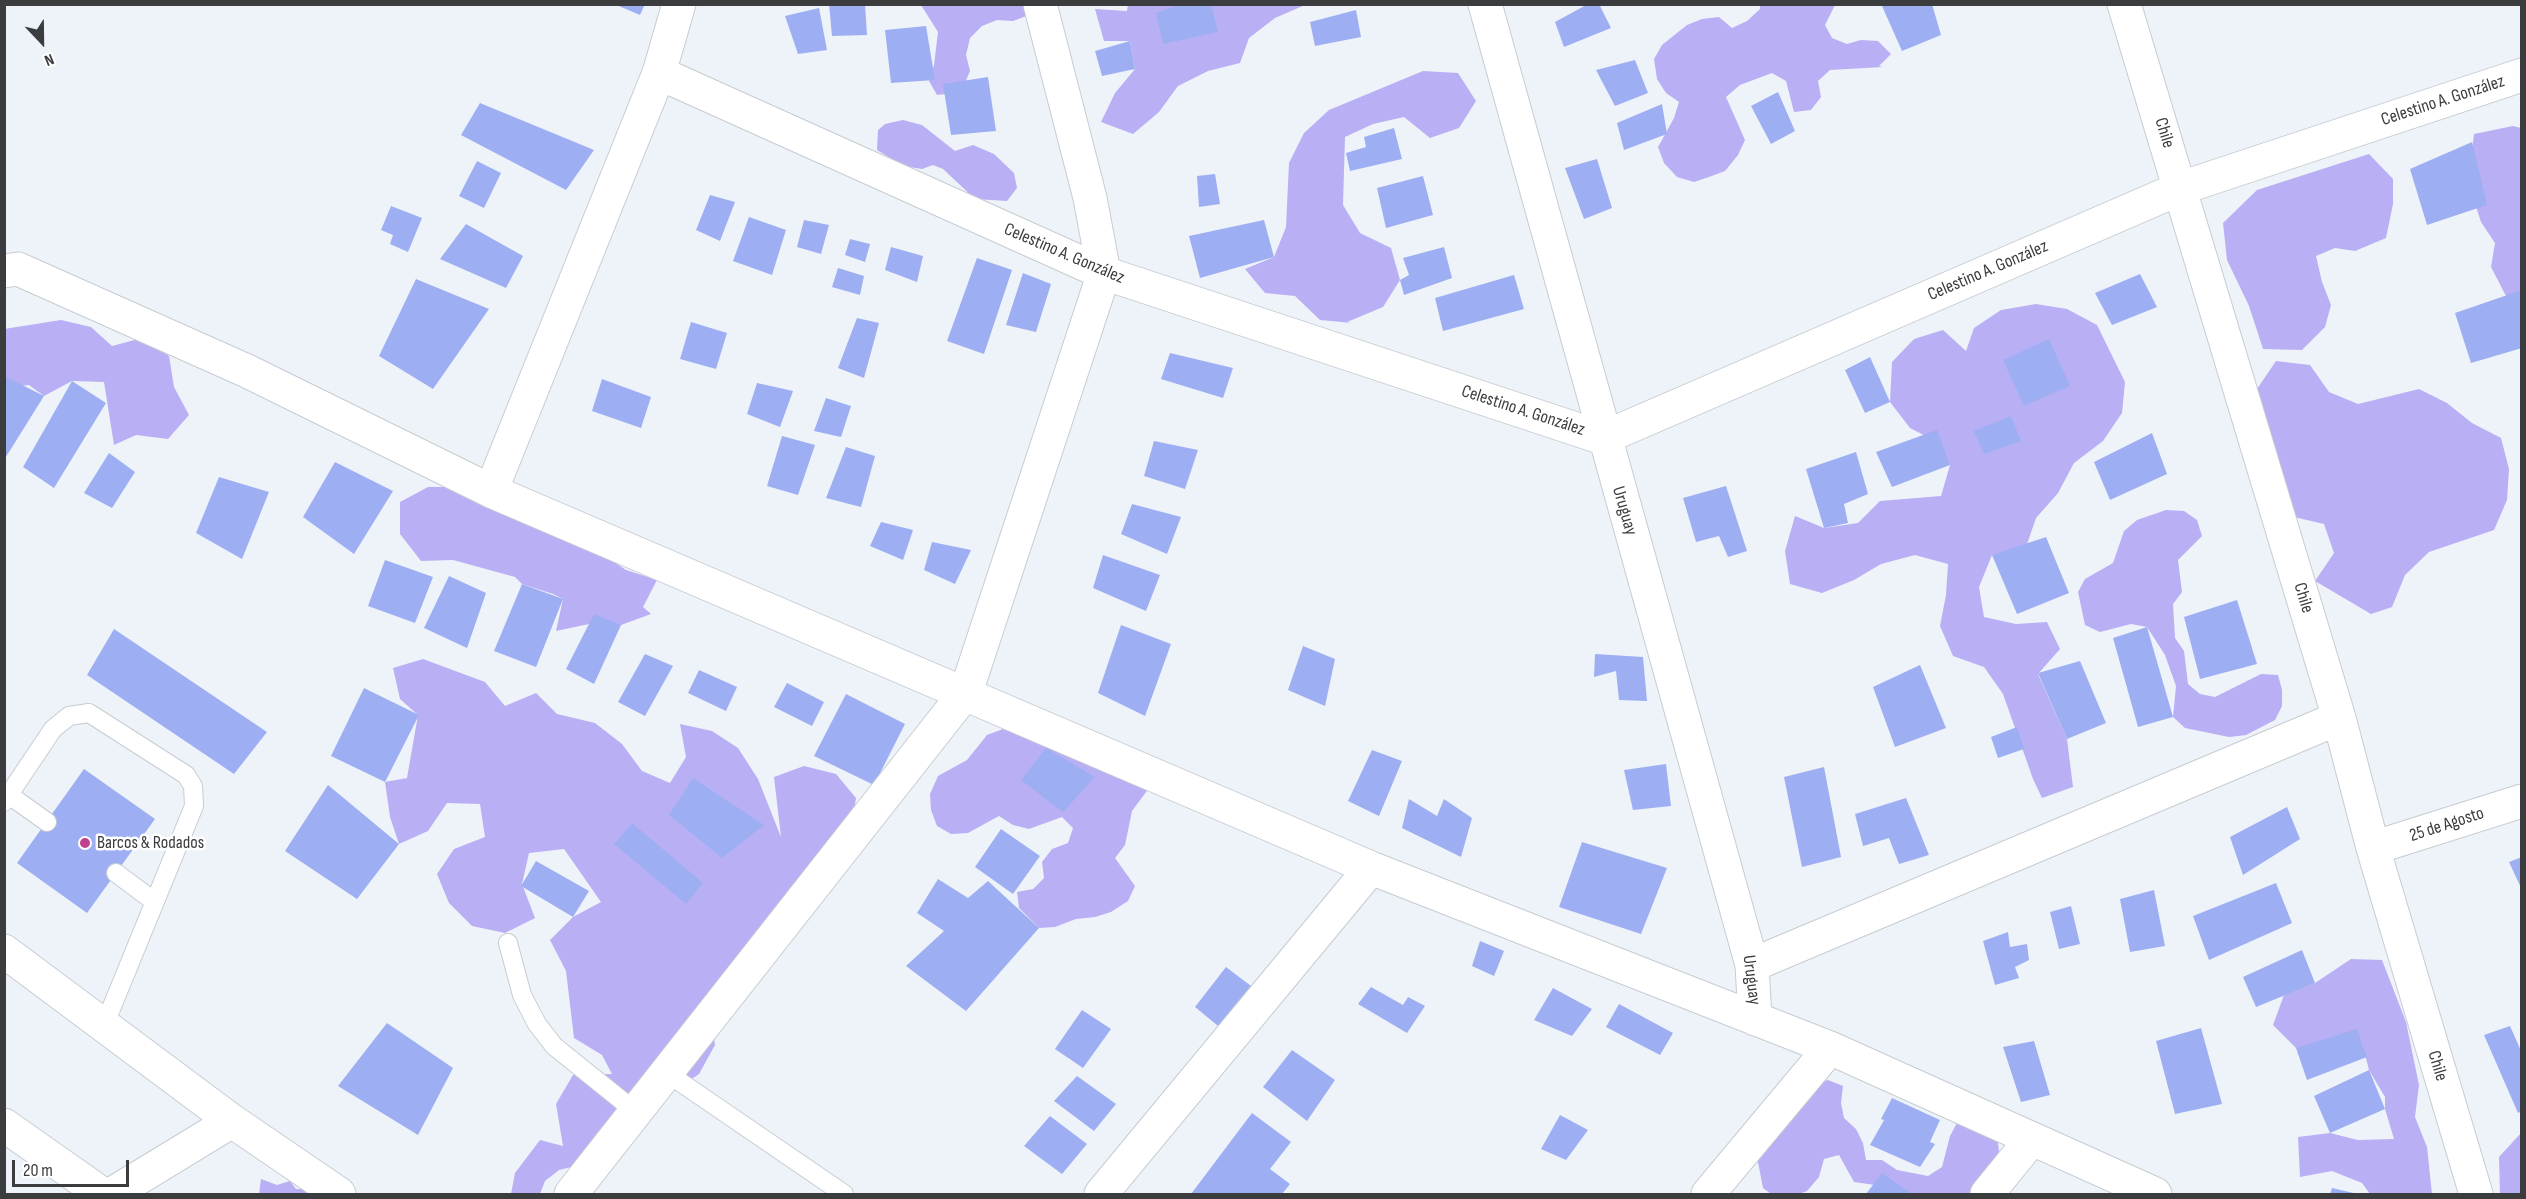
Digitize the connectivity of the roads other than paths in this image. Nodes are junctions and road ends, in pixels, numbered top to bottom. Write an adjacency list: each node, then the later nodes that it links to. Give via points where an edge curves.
1 (679, 4): 5 (main road)
2 (1040, 4): 9 (main road, via 1090,198)
3 (1485, 4): 10 (main road, Uruguay)
4 (2124, 4): 7 (main road, Chile)
5 (659, 73): 9 (main road, Celestino A. González); 11 (main road)
6 (2522, 75): 7 (main road, Celestino A. González)
7 (2181, 188): 10 (main road, Celestino A. González); 13 (main road, Chile)
8 (4, 272): 11 (main road, via 18,269 247,371)
9 (1104, 273): 10 (main road, Celestino A. González); 12 (main road)
10 (1604, 438): 23 (main road, Uruguay)
11 (491, 490): 12 (main road)
12 (966, 692): 18 (main road); 27 (main road)
13 (2339, 718): 17 (main road, Chile); 23 (main road)
14 (7, 799): 16 (lane); 20 (lane, via 53,729 69,716 89,713 186,775 193,786 194,806)
15 (2522, 801): 17 (main road, 25 de Agosto)
16 (47, 822)
17 (2373, 848): 41 (main road, Chile)
18 (1371, 868): 24 (main road); 37 (main road)
19 (116, 873): 20 (lane)
20 (155, 902): 25 (lane)
21 (508, 943): 28 (lane, via 522,995 537,1024 554,1046)
22 (4, 951): 25 (main road)
23 (1752, 965): 24 (main road, Uruguay)
24 (1755, 1019): 26 (main road)
25 (104, 1026): 29 (main road)
26 (1830, 1048): 31 (main road); 38 (main road)
27 (668, 1073): 28 (main road); 36 (lane)
28 (636, 1112): 35 (main road)
29 (232, 1121): 33 (main road); 34 (main road)
30 (4, 1125): 32 (main road)
31 (2031, 1140): 39 (main road); 40 (main road)
32 (102, 1194)
33 (112, 1194)
34 (339, 1194)
35 (571, 1194)
36 (844, 1194)
37 (1101, 1194)
38 (1708, 1194)
39 (1987, 1194)
40 (2155, 1194)
41 (2476, 1194)

